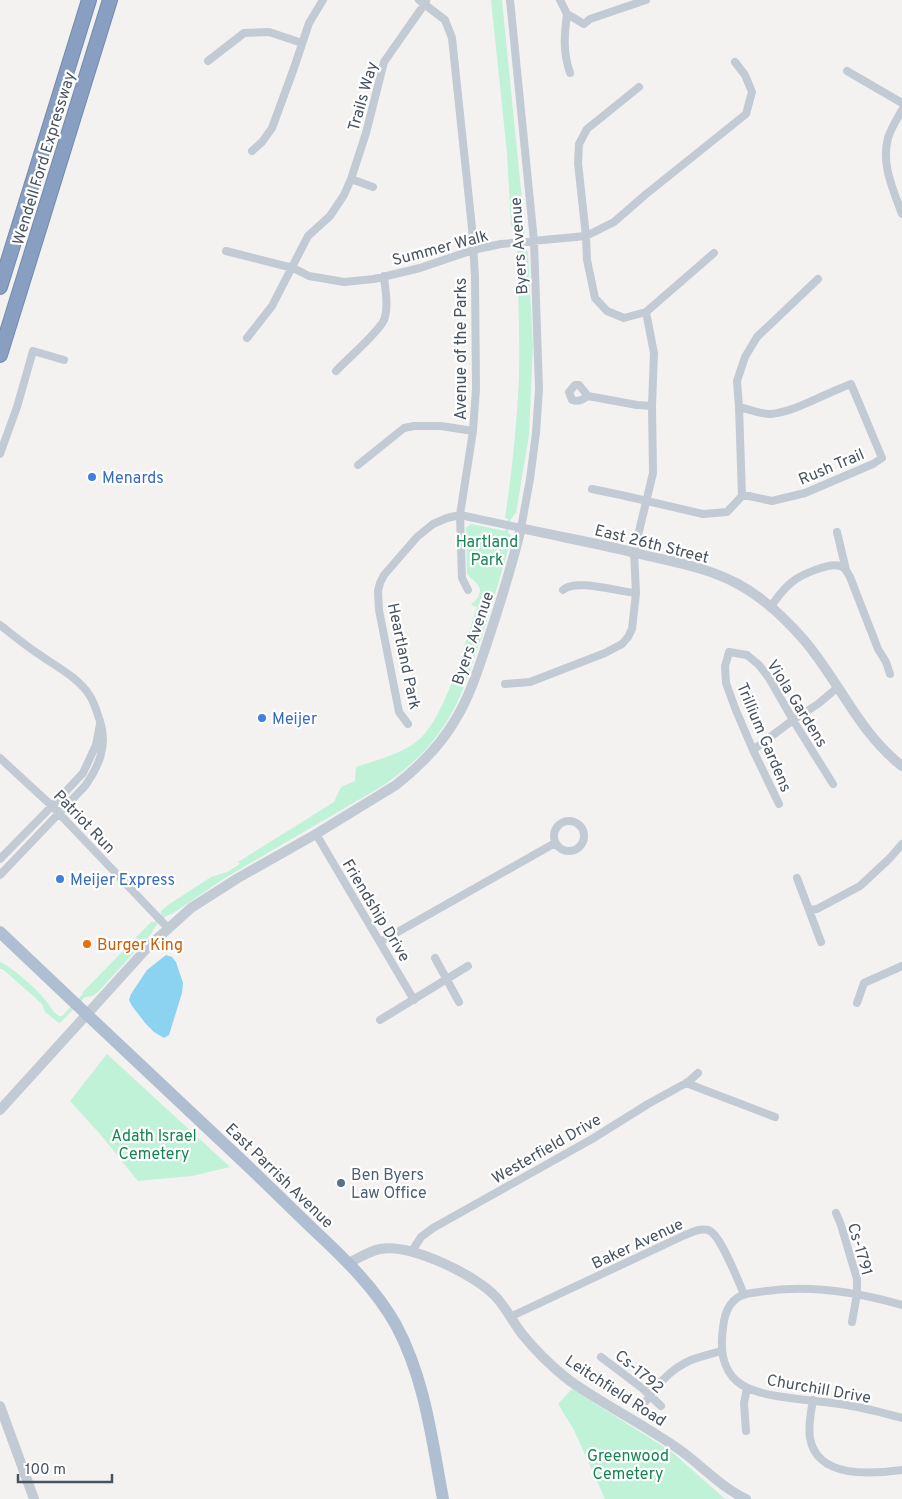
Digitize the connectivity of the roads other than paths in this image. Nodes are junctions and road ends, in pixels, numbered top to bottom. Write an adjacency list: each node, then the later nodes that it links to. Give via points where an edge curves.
1 (89, 0): 29 (highway, Wendell Ford Expressway)
2 (110, 0): 32 (highway, Wendell Ford Expressway)
3 (323, 0): 9 (street)
4 (510, 0): 22 (street, Byers Avenue)
5 (560, 0): 8 (street)
6 (646, 0): 8 (street, via 584,24)
7 (423, 1): 18 (street, Trails Way, via 384,62); 23 (street, Avenue of the Parks, via 445,20 452,38)
8 (567, 14): 13 (street, via 564,36)
9 (302, 43): 10 (street, via 269,32 244,33); 17 (street, via 272,128)
10 (208, 61)
11 (735, 62): 21 (street, Summer Walk, via 752,92 746,114 614,222)
12 (847, 72): 15 (street)
13 (570, 74)
14 (639, 87): 21 (street, via 587,129 579,144)
15 (902, 103)
16 (902, 110): 20 (street, via 892,130 886,154 887,171)
17 (252, 151)
18 (351, 179): 19 (street); 26 (street, Trails Way, via 330,216 308,236)
19 (373, 187)
20 (902, 214)
21 (586, 236): 22 (street, Summer Walk); 30 (street, via 595,298 607,311 624,318)
22 (534, 241): 23 (street, Summer Walk); 45 (street, Byers Avenue, via 539,389 536,433)
23 (473, 250): 27 (street, Summer Walk); 38 (street, Avenue of the Parks, via 476,390)
24 (226, 251): 26 (street, Summer Walk)
25 (714, 253): 30 (street)
26 (293, 268): 27 (street, Summer Walk, via 309,276 339,282); 31 (street, Trails Way, via 272,306)
27 (384, 276): 34 (street, via 384,320)
28 (818, 278): 37 (street, via 757,337 745,357 737,381)
29 (0, 287)
30 (646, 312): 36 (street, via 654,352)
31 (248, 338)
32 (0, 356)
33 (64, 360): 39 (street, via 33,351)
34 (336, 371)
35 (588, 396): 36 (street)
36 (652, 406): 43 (street, via 653,472)
37 (739, 407): 42 (street); 42 (street, Rush Trail, via 769,414 798,407 851,384 882,458 805,493 772,501)
38 (473, 431): 40 (street, via 441,426 404,428); 44 (street, Avenue of the Parks)
39 (0, 454)
40 (358, 465)
41 (592, 489): 43 (street)
42 (742, 496): 43 (street, via 727,512 706,514)
43 (645, 500): 47 (street)
44 (460, 514): 45 (street); 49 (street, Avenue of the Parks, via 462,578); 60 (street, Heartland Park, via 433,524 417,537 386,572 378,591 399,712)
45 (521, 528): 47 (street, East 26th Street); 68 (street, Byers Avenue, via 502,599 476,675 449,731 430,755 402,781)
46 (837, 532): 48 (street)
47 (634, 552): 51 (street); 52 (street, East 26th Street, via 709,571 737,583)
48 (846, 570): 52 (street, via 836,565 800,576); 55 (street)
49 (468, 590)
50 (563, 590): 51 (street, via 566,586 579,584)
51 (636, 593): 56 (street, via 632,629 622,644 530,682)
52 (771, 606): 57 (street, East 26th Street, via 806,641)
53 (0, 625): 59 (street, via 84,688 91,697)
54 (729, 652): 58 (street, Viola Gardens, via 747,655 759,665); 61 (street, Trillium Gardens, via 725,666 726,683)
55 (890, 674)
56 (505, 684)
57 (838, 687): 58 (street); 63 (street, East 26th Street, via 867,731)
58 (793, 720): 61 (street); 64 (street, Viola Gardens)
59 (100, 722): 66 (street, via 96,745 83,773); 67 (street, via 104,745 100,761 92,777)
60 (408, 724)
61 (753, 750): 65 (street, Trillium Gardens)
62 (0, 758): 66 (street, Patriot Run)
63 (902, 766)
64 (833, 784)
65 (779, 804)
66 (52, 806): 67 (street, Patriot Run); 71 (street)
67 (59, 814): 72 (street); 75 (street, Patriot Run)
68 (316, 834): 75 (street, Byers Avenue, via 198,903); 77 (street, Friendship Drive)
69 (555, 843): 69 (street, via 556,828 563,822 573,822 583,832 583,842 577,849 567,852); 77 (street)
70 (902, 844): 74 (street, via 860,886 817,909)
71 (0, 859)
72 (0, 875)
73 (798, 878): 74 (street)
74 (809, 910): 78 (street)
75 (168, 928): 86 (street, Byers Avenue)
76 (0, 932): 86 (main road, East Parrish Avenue)
77 (380, 942): 83 (street, Friendship Drive)
78 (821, 942)
79 (434, 958): 82 (street)
80 (468, 966): 82 (street)
81 (902, 966): 85 (street, via 864,983)
82 (447, 980): 83 (street); 84 (street)
83 (414, 1000): 87 (street)
84 (459, 1002)
85 (856, 1003)
86 (86, 1014): 90 (street, Byers Avenue); 94 (main road, East Parrish Avenue)
87 (380, 1020)
88 (698, 1073): 89 (street, Westerfield Drive)
89 (686, 1083): 91 (street); 93 (street, Westerfield Drive, via 433,1228)
90 (0, 1110)
91 (775, 1117)
92 (836, 1213): 96 (street, Cs-1791, via 854,1266)
93 (412, 1251): 94 (street, Leitchfield Road, via 380,1249); 98 (street, Leitchfield Road, via 473,1278 496,1298)
94 (350, 1263): 112 (main road, East Parrish Avenue, via 387,1310 409,1354 424,1402)
95 (744, 1294): 96 (street, via 796,1289); 98 (street, Baker Avenue, via 719,1239 711,1231 700,1229); 100 (street, via 733,1301 726,1312)
96 (857, 1294): 97 (street); 99 (street, Cs-1791)
97 (902, 1305)
98 (510, 1317): 113 (street, Leitchfield Road, via 539,1353 567,1379 680,1450)
99 (852, 1322)
100 (721, 1351): 102 (street, Churchill Drive, via 731,1375); 103 (street, via 678,1367)
101 (602, 1357): 103 (street, Cs-1792)
102 (747, 1388): 104 (street, Churchill Drive); 109 (street, via 744,1403)
103 (650, 1396): 106 (street, Cs-1792); 107 (street)
104 (813, 1400): 108 (street, Churchill Drive); 110 (street, via 810,1438 822,1459 834,1467 854,1472)
105 (0, 1406): 111 (street)
106 (660, 1406)
107 (642, 1408)
108 (902, 1418)
109 (746, 1432)
110 (902, 1470)
111 (34, 1499)
112 (443, 1499)
113 (746, 1499)

